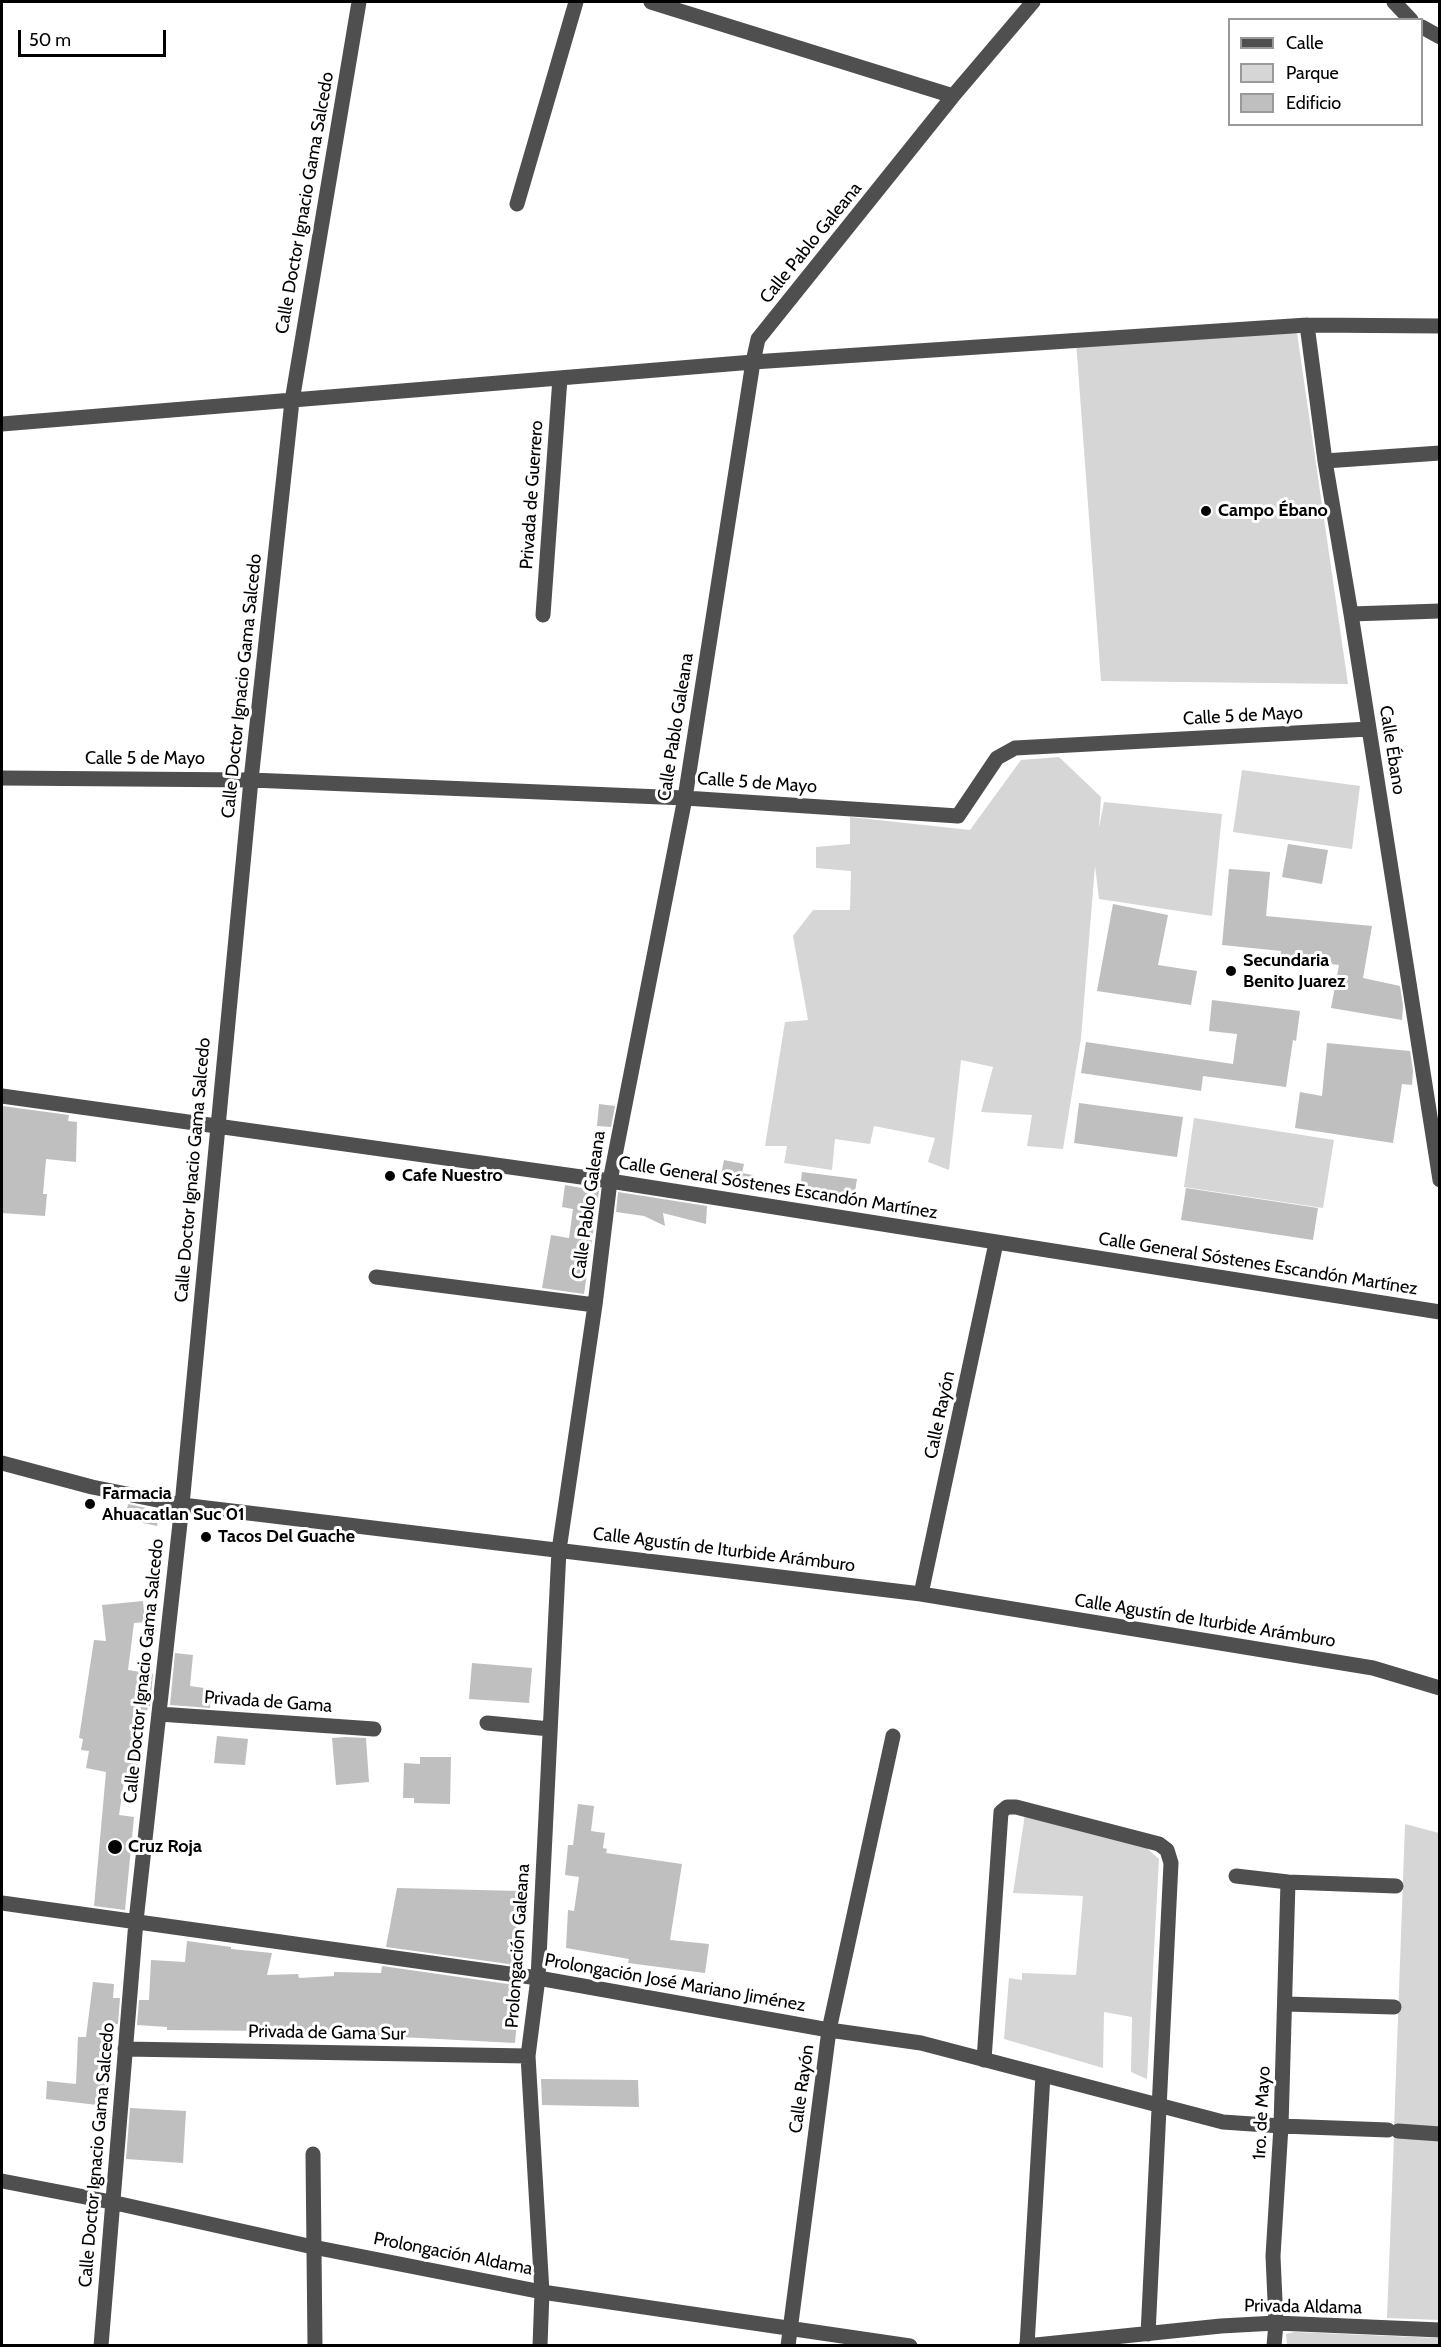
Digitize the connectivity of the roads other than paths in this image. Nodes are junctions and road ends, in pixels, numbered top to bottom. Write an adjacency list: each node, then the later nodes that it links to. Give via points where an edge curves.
1 (359, 2): 17 (street, Calle Doctor Ignacio Gama Salcedo)
2 (576, 2): 12 (street)
3 (651, 2): 11 (street)
4 (1033, 2): 11 (street, Calle Pablo Galeana)
5 (1394, 2): 6 (street)
6 (1409, 18)
7 (1423, 27): 9 (street)
8 (1423, 28): 10 (street)
9 (1440, 29)
10 (1440, 37)
11 (953, 96): 15 (street, Calle Pablo Galeana, via 758,339)
12 (516, 204)
13 (1307, 325): 14 (street); 15 (street); 20 (street, Calle Ébano)
14 (1440, 326)
15 (753, 362): 16 (street); 27 (street, Calle Pablo Galeana)
16 (560, 378): 17 (street); 23 (street, Privada de Guerrero)
17 (292, 401): 18 (street); 26 (street, Calle Doctor Ignacio Gama Salcedo)
18 (2, 424)
19 (1440, 453): 20 (street)
20 (1325, 461): 22 (street, Calle Ébano)
21 (1440, 611): 22 (street)
22 (1351, 614): 24 (street, Calle Ébano)
23 (543, 615)
24 (1369, 729): 27 (street, Calle 5 de Mayo, via 1015,748 997,758 958,816); 29 (street, Calle Ébano)
25 (2, 778): 26 (street, Calle 5 de Mayo)
26 (251, 780): 27 (street, Calle 5 de Mayo); 31 (street, Calle Doctor Ignacio Gama Salcedo)
27 (685, 798): 34 (street, Calle Pablo Galeana)
28 (1440, 1083): 29 (street)
29 (1426, 1090): 32 (street, Calle Ébano)
30 (2, 1096): 31 (street, Calle General Sóstenes Escandón Martínez)
31 (216, 1124): 34 (street, Calle General Sóstenes Escandón Martínez); 40 (street, Calle Doctor Ignacio Gama Salcedo)
32 (1436, 1140): 33 (street, Calle Ébano)
33 (1440, 1180)
34 (610, 1181): 35 (street, Calle General Sóstenes Escandón Martínez); 37 (street, Calle Pablo Galeana)
35 (996, 1243): 38 (street, Calle General Sóstenes Escandón Martínez); 42 (street, Calle Rayón)
36 (376, 1277): 37 (street)
37 (595, 1305): 41 (street, Calle Pablo Galeana)
38 (1440, 1312)
39 (2, 1463): 40 (street, Calle Agustín de Iturbide Arámburo)
40 (182, 1505): 41 (street, Calle Agustín de Iturbide Arámburo); 44 (street, Calle Doctor Ignacio Gama Salcedo)
41 (559, 1550): 42 (street, Calle Agustín de Iturbide Arámburo); 47 (street, Prolongación Galeana)
42 (921, 1594): 43 (street, Calle Agustín de Iturbide Arámburo, via 1373,1668)
43 (1440, 1689)
44 (159, 1714): 46 (street, Privada de Gama); 53 (street, Calle Doctor Ignacio Gama Salcedo)
45 (488, 1723): 47 (street)
46 (374, 1729)
47 (550, 1729): 54 (street, Prolongación Galeana)
48 (893, 1736): 57 (street, Calle Rayón)
49 (1236, 1876): 50 (street)
50 (1288, 1882): 51 (street); 55 (street, 1ro. de Mayo)
51 (1396, 1886)
52 (2, 1903): 53 (street, Prolongación José Mariano Jiménez)
53 (136, 1921): 54 (street, Prolongación José Mariano Jiménez); 58 (street, Calle Doctor Ignacio Gama Salcedo)
54 (538, 1978): 57 (street, Prolongación José Mariano Jiménez); 59 (street, Prolongación Galeana)
55 (1285, 2004): 56 (street); 63 (street, 1ro. de Mayo)
56 (1394, 2007)
57 (829, 2030): 60 (street, Prolongación José Mariano Jiménez, via 921,2043); 71 (street, Calle Rayón)
58 (126, 2049): 59 (street, Privada de Gama Sur); 67 (street, Calle Doctor Ignacio Gama Salcedo)
59 (528, 2056): 69 (street, Prolongación Galeana)
60 (984, 2060): 61 (street, Prolongación José Mariano Jiménez); 62 (street, via 1001,1812 1016,1807 1159,1844 1167,1850 1171,1863)
61 (1043, 2075): 62 (street, Prolongación José Mariano Jiménez); 75 (street)
62 (1160, 2106): 63 (street, Prolongación José Mariano Jiménez, via 1223,2122); 73 (street)
63 (1281, 2127): 64 (street, Prolongación José Mariano Jiménez); 70 (street, 1ro. de Mayo, via 1273,2256)
64 (1440, 2134)
65 (313, 2154): 68 (street)
66 (2, 2181): 67 (street, Prolongación Aldama)
67 (111, 2202): 68 (street, Prolongación Aldama); 76 (street, Calle Doctor Ignacio Gama Salcedo)
68 (313, 2247): 69 (street, Prolongación Aldama); 77 (street)
69 (542, 2292): 71 (street, Prolongación Aldama); 78 (street, Prolongación Galeana)
70 (1276, 2323): 72 (street, Privada Aldama); 73 (street, Privada Aldama); 80 (street, 1ro. de Mayo)
71 (790, 2329): 74 (street, Prolongación Aldama); 79 (street, Calle Rayón)
72 (1440, 2330)
73 (1148, 2334): 75 (street, Privada Aldama)
74 (904, 2345)
75 (1026, 2345)
76 (101, 2346)
77 (315, 2346)
78 (540, 2346)
79 (788, 2346)
80 (1274, 2346)

